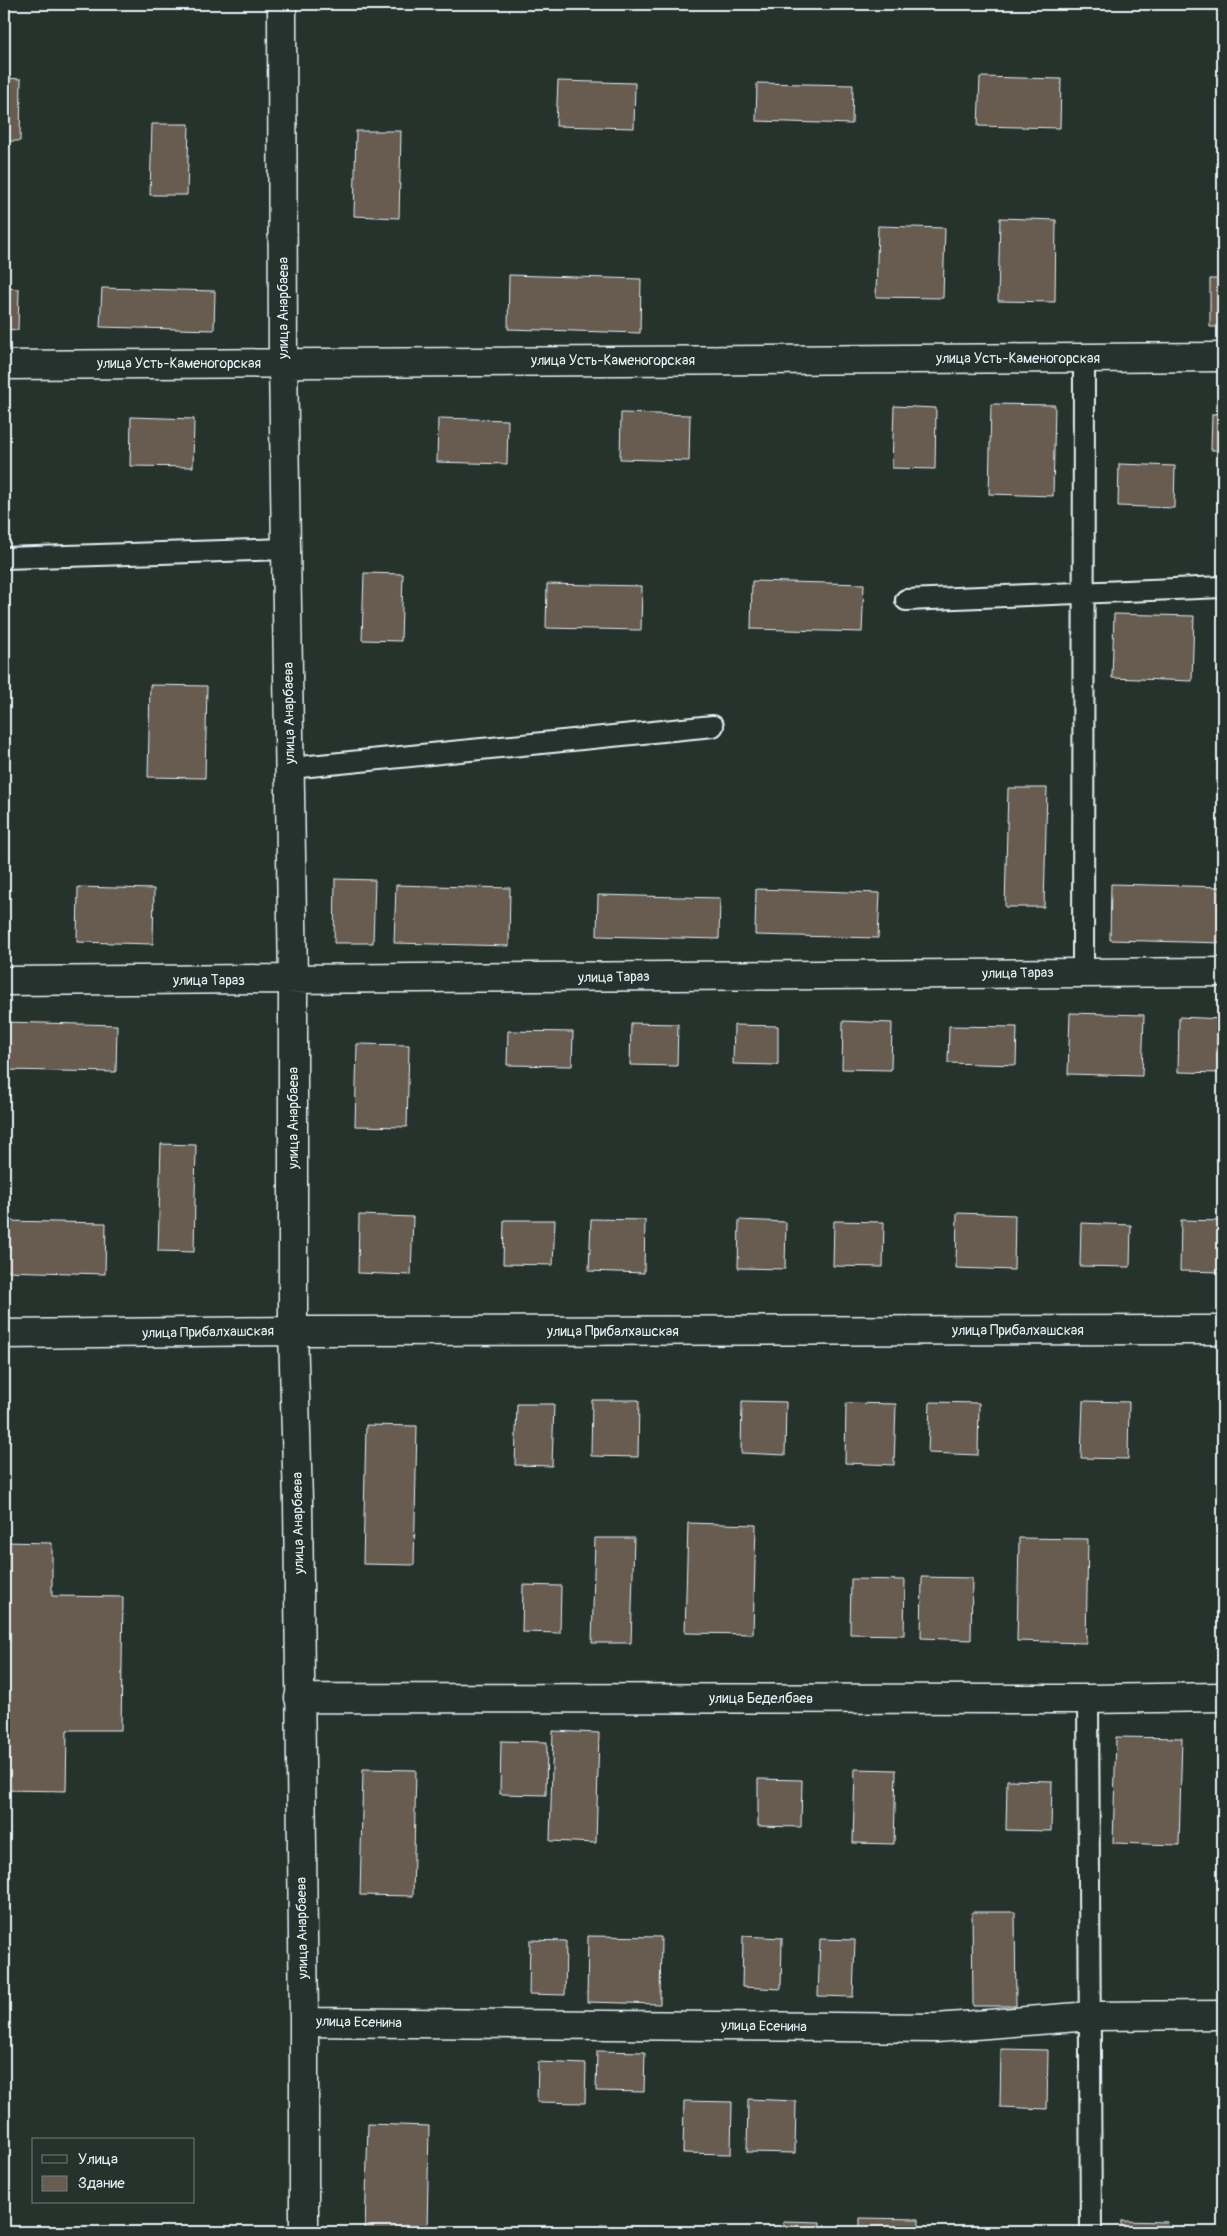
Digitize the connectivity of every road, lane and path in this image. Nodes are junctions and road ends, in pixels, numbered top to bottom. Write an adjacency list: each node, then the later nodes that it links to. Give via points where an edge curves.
1 (282, 4): 4 (street, улица Анарбаева)
2 (1223, 357): 3 (street, улица Усть-Каменогорская)
3 (1084, 358): 4 (street, улица Усть-Каменогорская); 9 (lane)
4 (283, 362): 5 (street, улица Усть-Каменогорская); 6 (street, улица Анарбаева)
5 (4, 365)
6 (286, 549): 7 (lane); 12 (street, улица Анарбаева)
7 (4, 558)
8 (1223, 587): 9 (lane)
9 (1084, 593): 10 (lane); 14 (lane)
10 (906, 600)
11 (713, 726): 12 (lane)
12 (290, 768): 15 (street, улица Анарбаева)
13 (1223, 972): 14 (street, улица Тараз)
14 (1083, 973): 15 (street, улица Тараз)
15 (293, 980): 16 (street, улица Тараз); 18 (street, улица Анарбаева)
16 (4, 981)
17 (1223, 1330): 18 (street, улица Прибалхашская)
18 (293, 1331): 19 (street, улица Прибалхашская); 21 (street, улица Анарбаева)
19 (4, 1334)
20 (1223, 1697): 22 (street, улица Беделбаев)
21 (299, 1698): 22 (street, улица Беделбаев); 25 (street, улица Анарбаева)
22 (1088, 1699): 24 (lane)
23 (1223, 2015): 24 (street, улица Есенина)
24 (1091, 2016): 25 (street, улица Есенина, via 936,2028); 27 (lane)
25 (304, 2022): 26 (street, улица Анарбаева)
26 (304, 2232)
27 (1091, 2232)

